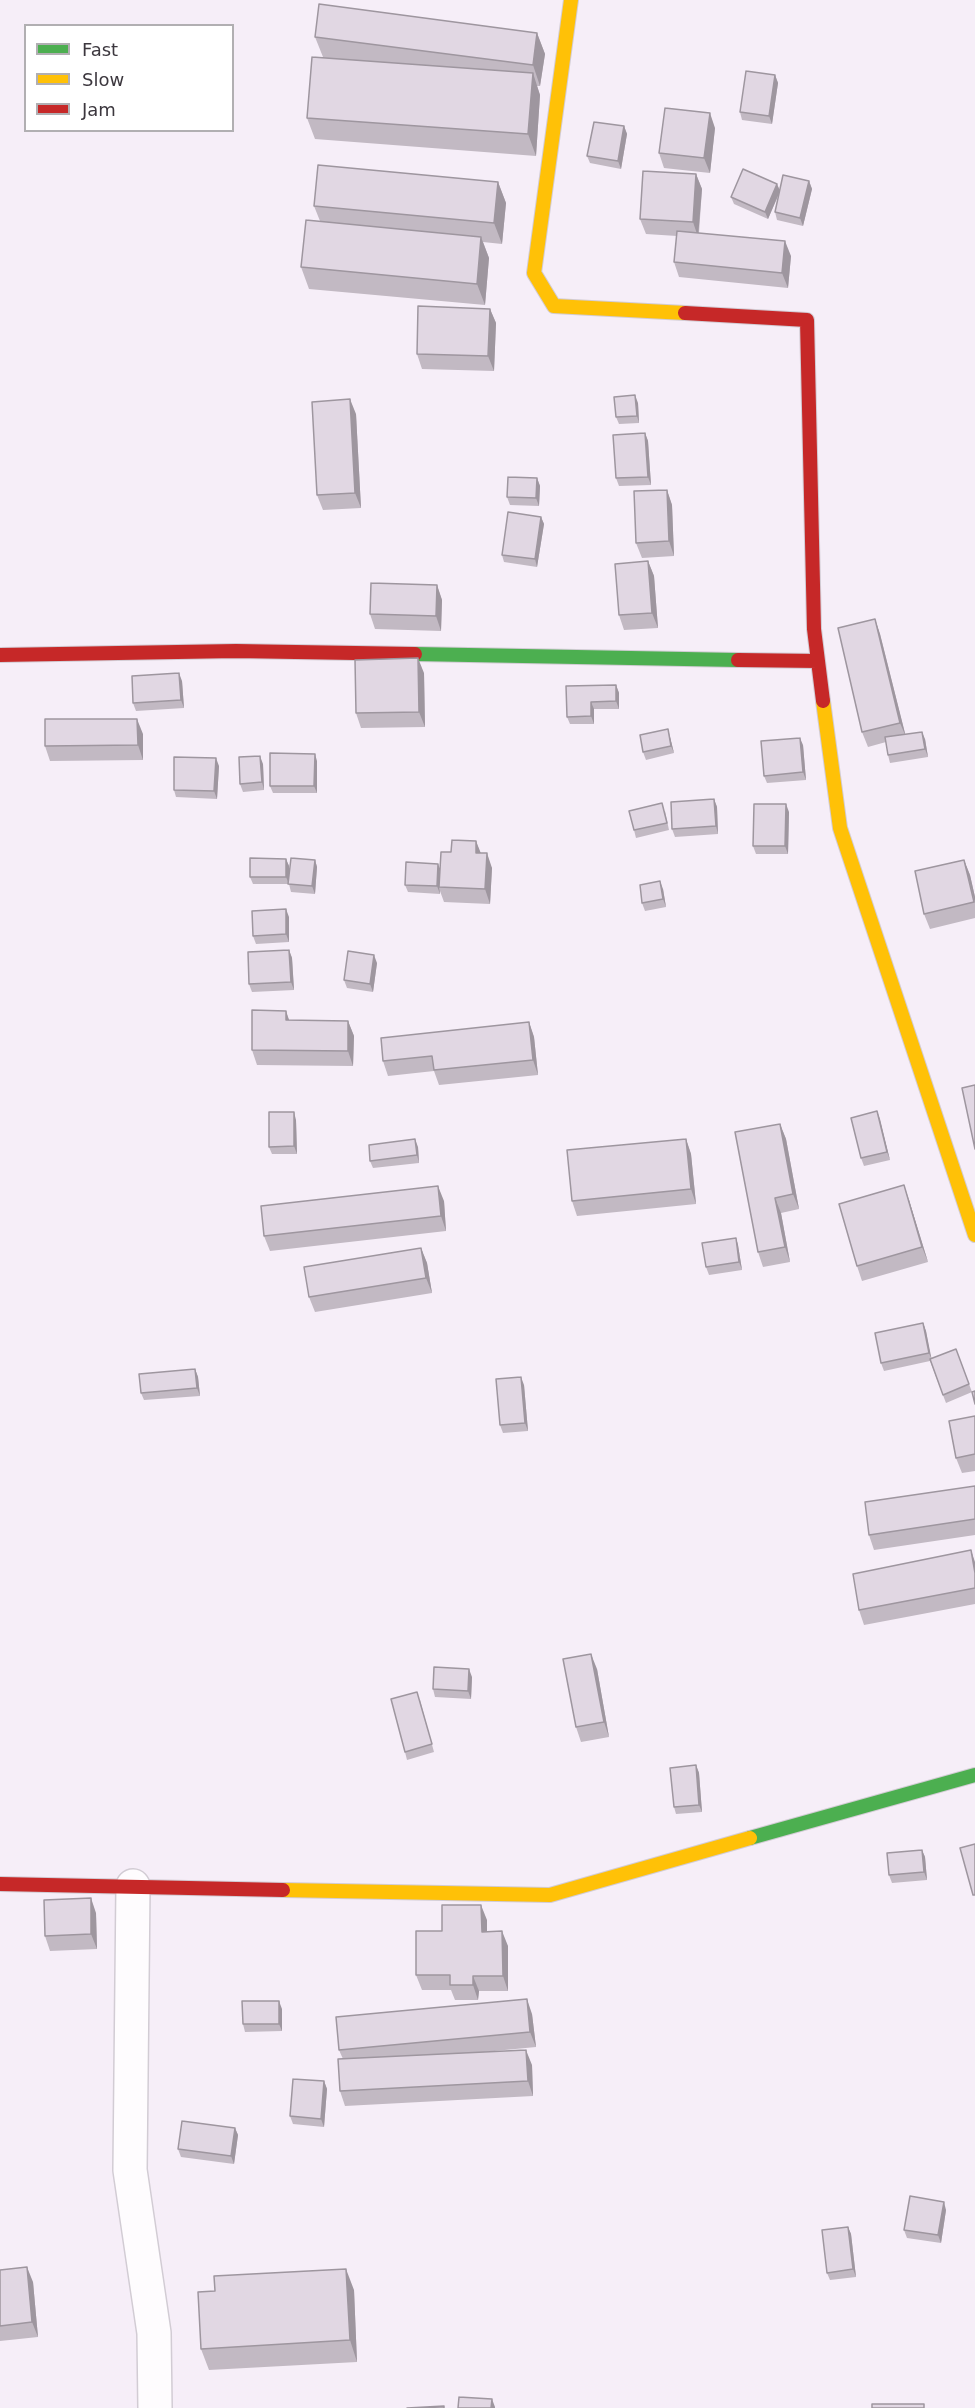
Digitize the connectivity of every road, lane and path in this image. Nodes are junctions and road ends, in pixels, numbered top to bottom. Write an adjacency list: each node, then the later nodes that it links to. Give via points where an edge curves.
1 (571, 0): 3 (street, via 534,273 554,306 807,320)
2 (0, 655): 3 (street, via 236,651)
3 (818, 661): 4 (street, via 840,828)
4 (974, 1229)
5 (975, 1775): 7 (street, via 550,1895)
6 (0, 1884): 7 (street)
7 (133, 1886): 8 (street, via 130,2170 154,2333)
8 (155, 2408)

